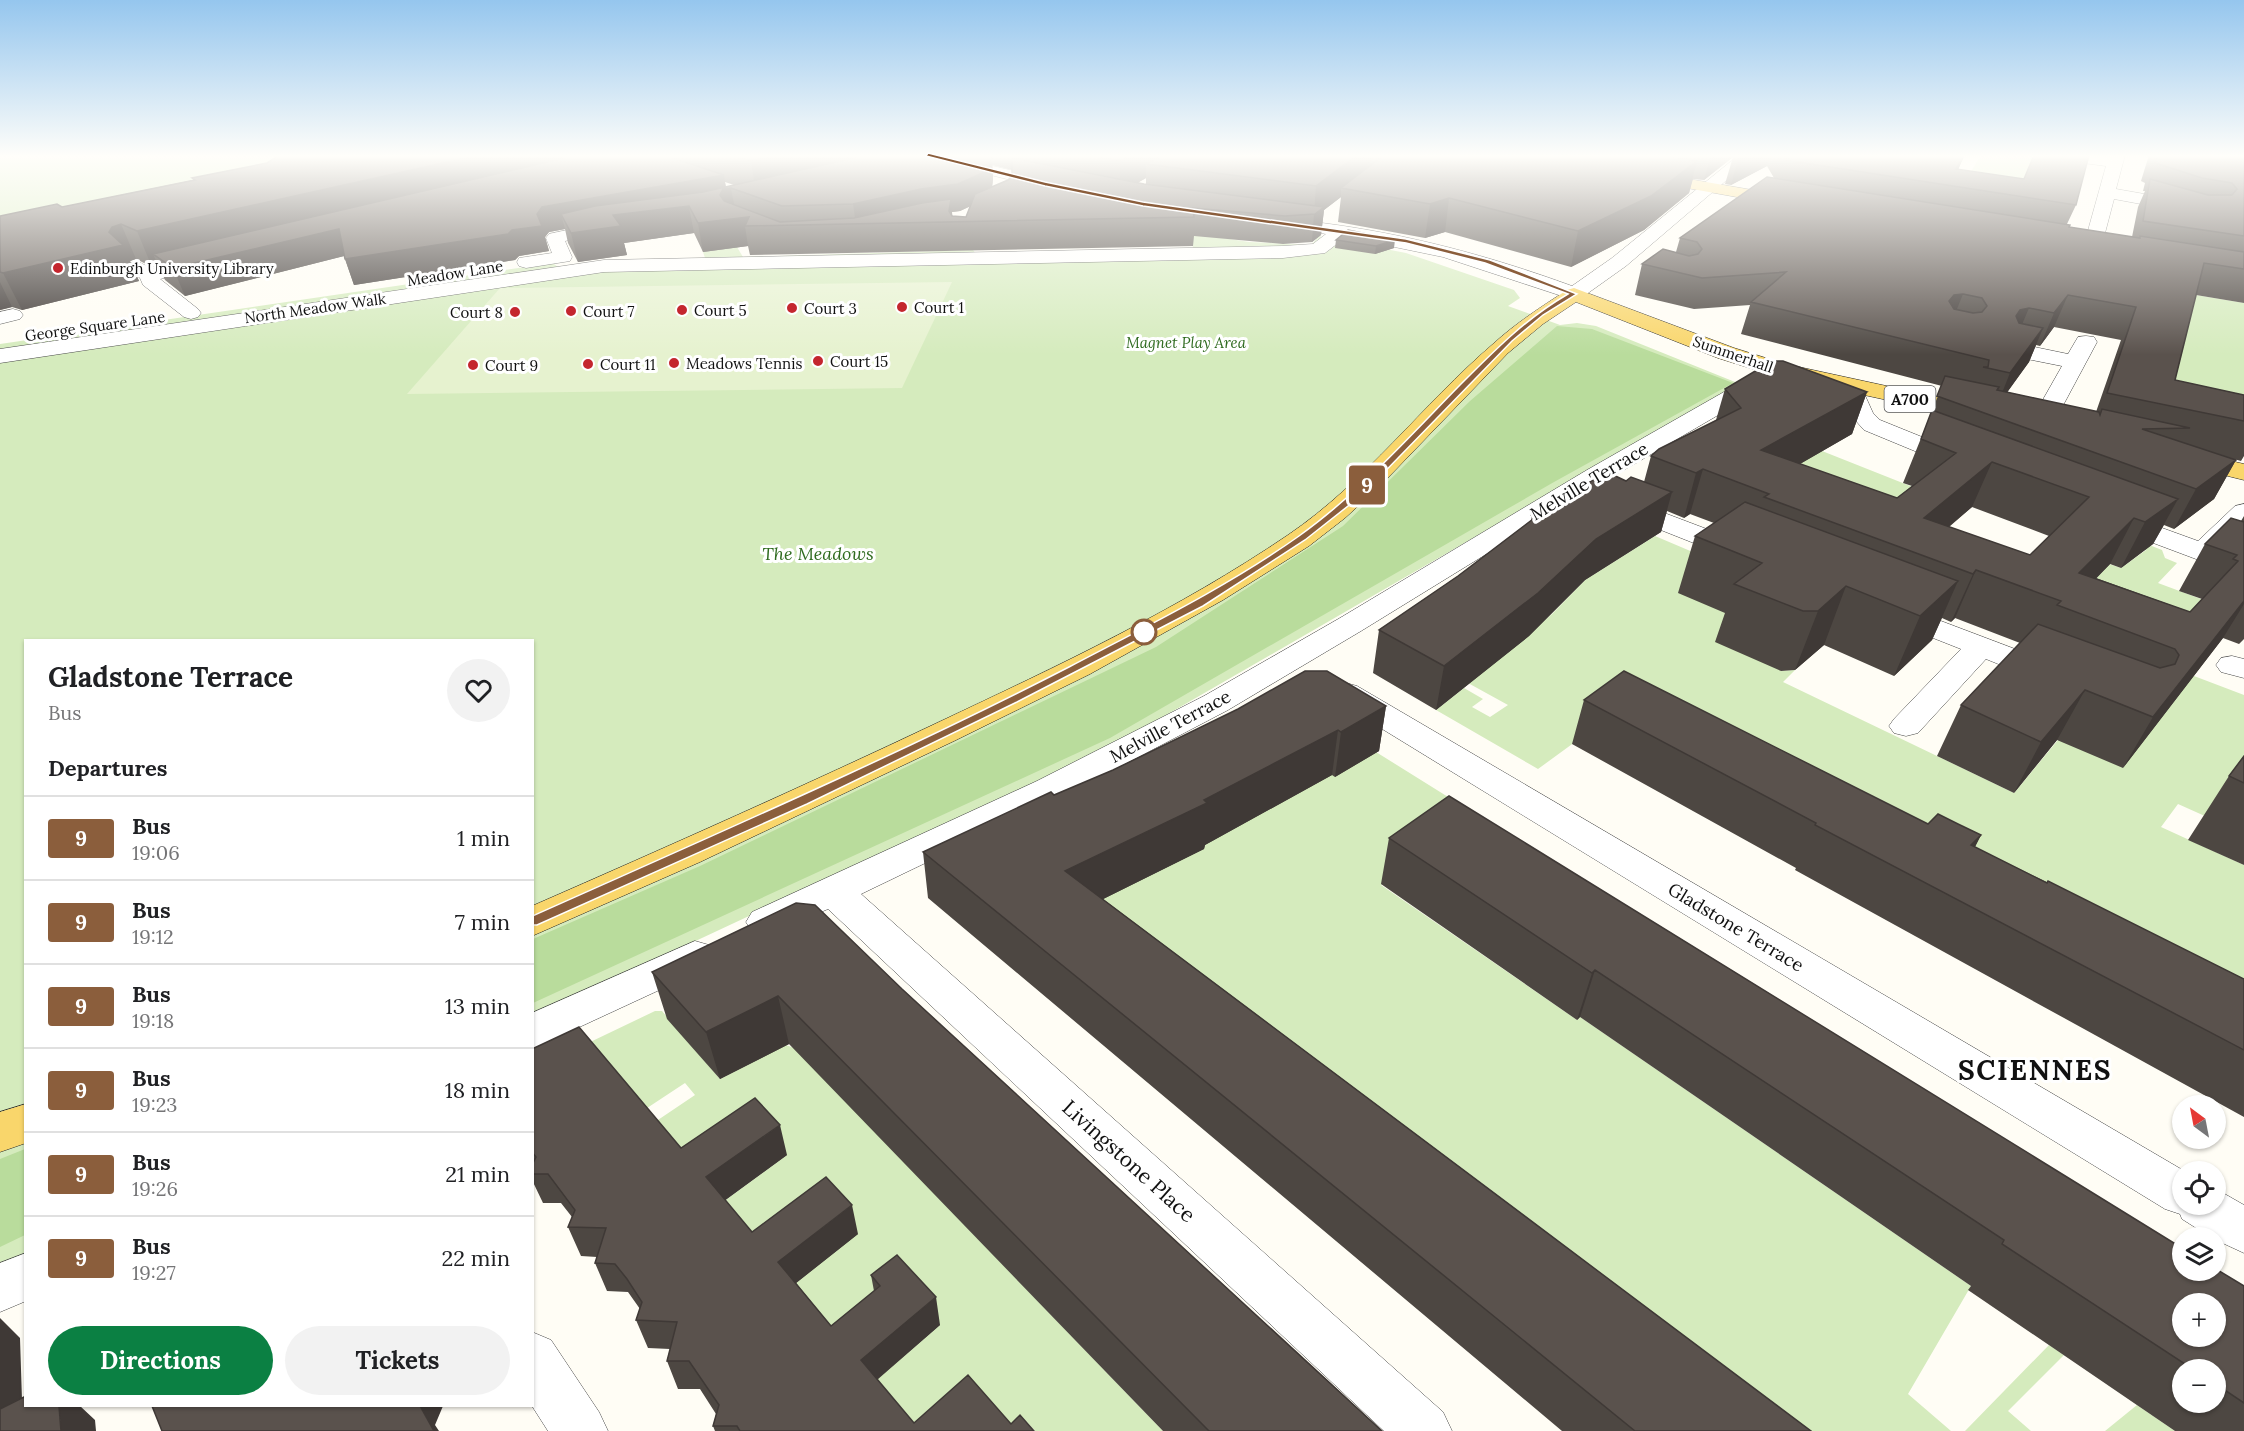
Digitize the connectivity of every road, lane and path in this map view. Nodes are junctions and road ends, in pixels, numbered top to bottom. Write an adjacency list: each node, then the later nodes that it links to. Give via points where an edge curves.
1 (1340, 221): 18 (street, North Meadow Walk, via 1318,249 1283,252 604,267)
2 (1335, 222): 7 (street)
3 (1343, 222): 13 (street, via 1465,255)
4 (1668, 222): 11 (street)
5 (2095, 222): 8 (street)
6 (631, 223): 14 (street, Meadow Lane, via 555,238 563,257)
7 (1311, 226)
8 (2085, 251): 10 (main road)
9 (215, 254): 14 (street, via 137,267)
10 (2113, 255)
11 (1619, 262): 12 (street); 13 (street)
12 (1647, 268)
13 (1574, 294): 20 (main road, Summerhall / A700); 39 (main road, via 1540,313 1509,340 1358,493 1302,538 1199,603 1013,700 771,816)
14 (190, 313): 15 (street, George Square Lane)
15 (0, 340)
16 (2086, 342): 19 (street)
17 (2015, 350): 19 (street)
18 (0, 356)
19 (2074, 362): 22 (street)
20 (1780, 370): 21 (main road, Summerhall / A700); 27 (street, Melville Terrace)
21 (1851, 387): 22 (main road, Summerhall / A700); 25 (street, via 1865,420)
22 (2017, 421): 23 (main road, A700)
23 (2069, 432)
24 (2162, 453): 26 (main road)
25 (1982, 469)
26 (2244, 472)
27 (1575, 487): 31 (street); 35 (street, Melville Terrace)
28 (2097, 512): 30 (street)
29 (2244, 512): 30 (street)
30 (2203, 552): 32 (street)
31 (1762, 560)
32 (2244, 568)
33 (1871, 603): 34 (street)
34 (1981, 646): 36 (street); 37 (street)
35 (1290, 660): 38 (street, Melville Terrace, via 1120,753); 43 (street, Gladstone Terrace)
36 (2078, 684)
37 (1906, 726)
38 (833, 891): 40 (street, Melville Terrace); 50 (street, Livingstone Place)
39 (534, 920)
40 (534, 1031)
41 (24, 1124): 42 (main road)
42 (0, 1132)
43 (2172, 1188)
44 (2217, 1215): 45 (street)
45 (2244, 1231)
46 (24, 1277): 47 (street)
47 (0, 1288)
48 (534, 1361): 49 (street)
49 (579, 1431)
50 (1424, 1431)

